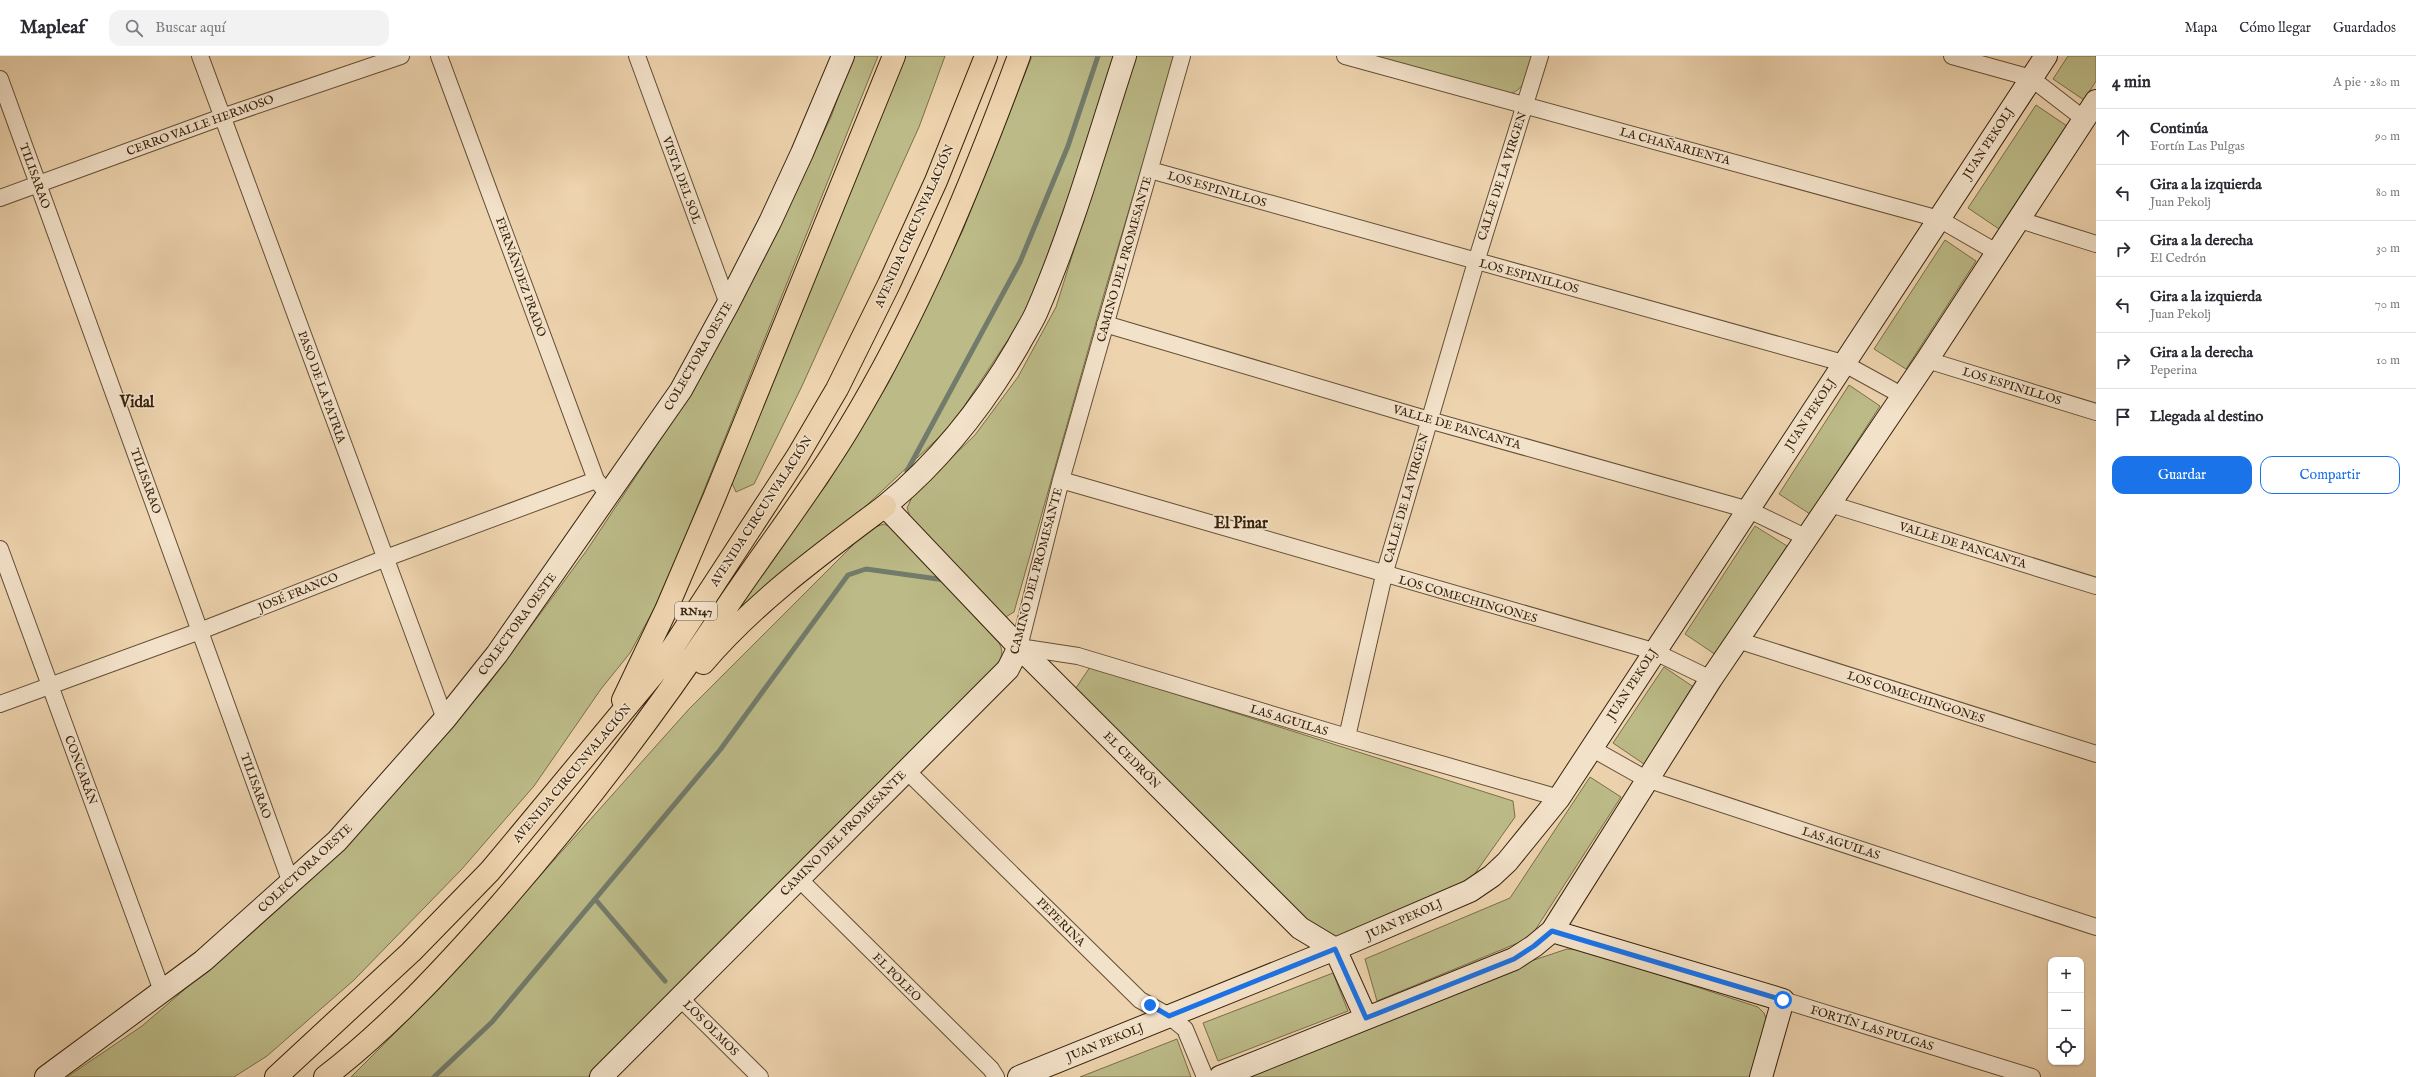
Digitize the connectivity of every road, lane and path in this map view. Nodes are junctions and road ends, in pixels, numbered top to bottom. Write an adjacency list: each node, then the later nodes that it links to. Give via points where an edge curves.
1 (200, 56): 19 (street, PASO DE LA PATRIA)
2 (401, 56): 19 (street, CERRO VALLE HERMOSO)
3 (439, 56): 36 (street, FERNÁNDEZ PRADO)
4 (636, 56): 28 (street, VISTA DEL SOL)
5 (842, 56): 28 (street, COLECTORA OESTE, via 802,153)
6 (894, 56): 53 (highway, via 714,498 666,610)
7 (986, 56): 53 (highway, AVENIDA CIRCUNVALACIÓN / RN147, via 930,194 837,389 797,457 662,664)
8 (1019, 56): 57 (highway, AVENIDA CIRCUNVALACIÓN / RN147, via 962,204 898,339 853,422 816,481)
9 (1124, 56): 38 (street, via 1082,193 1037,313 1002,373 968,420 908,487)
10 (1182, 56): 20 (street, CAMINO DEL PROMESANTE)
11 (1345, 56): 17 (street, LA CHAÑARIENTA)
12 (1540, 56): 17 (street, CALLE DE LA VIRGEN)
13 (1952, 56): 15 (street)
14 (2046, 56): 15 (street, JUAN PEKOLJ)
15 (2031, 78): 18 (street); 23 (street, JUAN PEKOLJ)
16 (0, 79): 21 (street, TILISARAO)
17 (1525, 105): 23 (street, LA CHAÑARIENTA); 27 (street, CALLE DE LA VIRGEN)
18 (2090, 110): 24 (street)
19 (222, 117): 21 (street, CERRO VALLE HERMOSO); 42 (street, PASO DE LA PATRIA)
20 (1150, 170): 27 (street, LOS ESPINILLOS); 29 (street, CAMINO DEL PROMESANTE)
21 (38, 184): 22 (street, CERRO VALLE HERMOSO); 45 (street, TILISARAO)
22 (0, 198)
23 (1939, 219): 26 (street, LA CHAÑARIENTA); 31 (street, JUAN PEKOLJ)
24 (2020, 220): 25 (street); 26 (street)
25 (2096, 244)
26 (1998, 253): 30 (street)
27 (1476, 262): 31 (street, LOS ESPINILLOS); 34 (street, CALLE DE LA VIRGEN)
28 (728, 304): 36 (street, COLECTORA OESTE, via 681,390)
29 (1105, 324): 34 (street, VALLE DE PANCANTA); 35 (street, CAMINO DEL PROMESANTE)
30 (1927, 360): 32 (street); 33 (street, LOS ESPINILLOS)
31 (1843, 363): 32 (street, LOS ESPINILLOS); 39 (street, JUAN PEKOLJ)
32 (1903, 396): 37 (street)
33 (2096, 412)
34 (1429, 420): 39 (street, VALLE DE PANCANTA); 43 (street, CALLE DE LA VIRGEN)
35 (1060, 480): 43 (street, LOS COMECHINGONES); 47 (street, CAMINO DEL PROMESANTE)
36 (603, 487): 42 (street, JOSÉ FRANCO); 52 (street, COLECTORA OESTE, via 497,654)
37 (1830, 504): 40 (street); 44 (street, VALLE DE PANCANTA)
38 (885, 506): 47 (street, EL CEDRÓN); 57 (highway, via 799,570 753,611 721,642)
39 (1749, 510): 40 (street, VALLE DE PANCANTA); 48 (street, JUAN PEKOLJ)
40 (1805, 537): 46 (street)
41 (0, 549): 50 (street, CONCARÁN)
42 (386, 558): 45 (street, JOSÉ FRANCO); 52 (street, PASO DE LA PATRIA)
43 (1384, 575): 48 (street, LOS COMECHINGONES); 54 (street, CALLE DE LA VIRGEN)
44 (2096, 586)
45 (200, 631): 50 (street, JOSÉ FRANCO); 62 (street, TILISARAO)
46 (1737, 640): 49 (street); 56 (street, LOS COMECHINGONES)
47 (1019, 647): 54 (street, LAS AGUILAS, via 1078,656); 58 (street, CAMINO DEL PROMESANTE, via 1008,669); 65 (street, EL CEDRÓN, via 1300,928)
48 (1653, 651): 49 (street, LOS COMECHINGONES); 55 (street, JUAN PEKOLJ)
49 (1711, 679): 59 (street)
50 (50, 686): 51 (street, JOSÉ FRANCO); 66 (street, CONCARÁN)
51 (0, 704)
52 (445, 719): 62 (street, COLECTORA OESTE, via 337,841)
53 (603, 736): 71 (highway, AVENIDA CIRCUNVALACIÓN / RN147, via 490,871 411,952)
54 (1347, 737): 60 (street, LAS AGUILAS)
55 (1591, 748): 59 (street, LAS AGUILAS); 60 (street, JUAN PEKOLJ)
56 (2096, 754)
57 (616, 764): 72 (highway, AVENIDA CIRCUNVALACIÓN / RN147, via 539,860 460,951)
58 (906, 770): 61 (street, CAMINO DEL PROMESANTE); 69 (street, PEPERINA, via 1140,1000)
59 (1646, 779): 63 (street, LAS AGUILAS); 64 (street)
60 (1559, 798): 65 (street, JUAN PEKOLJ, via 1507,862 1470,891)
61 (798, 878): 67 (street, CAMINO DEL PROMESANTE); 78 (street, EL POLEO, via 991,1069)
62 (291, 883): 66 (street, COLECTORA OESTE, via 203,961)
63 (2096, 927)
64 (1552, 931): 68 (street, FORTÍN LAS PULGAS); 70 (street, via 1514,959)
65 (1335, 949): 69 (street, JUAN PEKOLJ); 70 (street)
66 (162, 991): 73 (street, COLECTORA OESTE)
67 (679, 997): 76 (street, CAMINO DEL PROMESANTE); 77 (street, LOS OLMOS)
68 (1783, 1000): 82 (street); 83 (street, FORTÍN LAS PULGAS)
69 (1169, 1016): 79 (street, JUAN PEKOLJ); 80 (street, PEPERINA, via 1185,1029)
70 (1366, 1018): 81 (street)
71 (314, 1043): 74 (highway); 75 (highway, AVENIDA CIRCUNVALACIÓN / RN147)
72 (332, 1073)
73 (46, 1077)
74 (261, 1077)
75 (276, 1077)
76 (601, 1077)
77 (760, 1077)
78 (996, 1077)
79 (1019, 1077)
80 (1205, 1077)
81 (1220, 1077)
82 (1761, 1077)
83 (2032, 1077)

